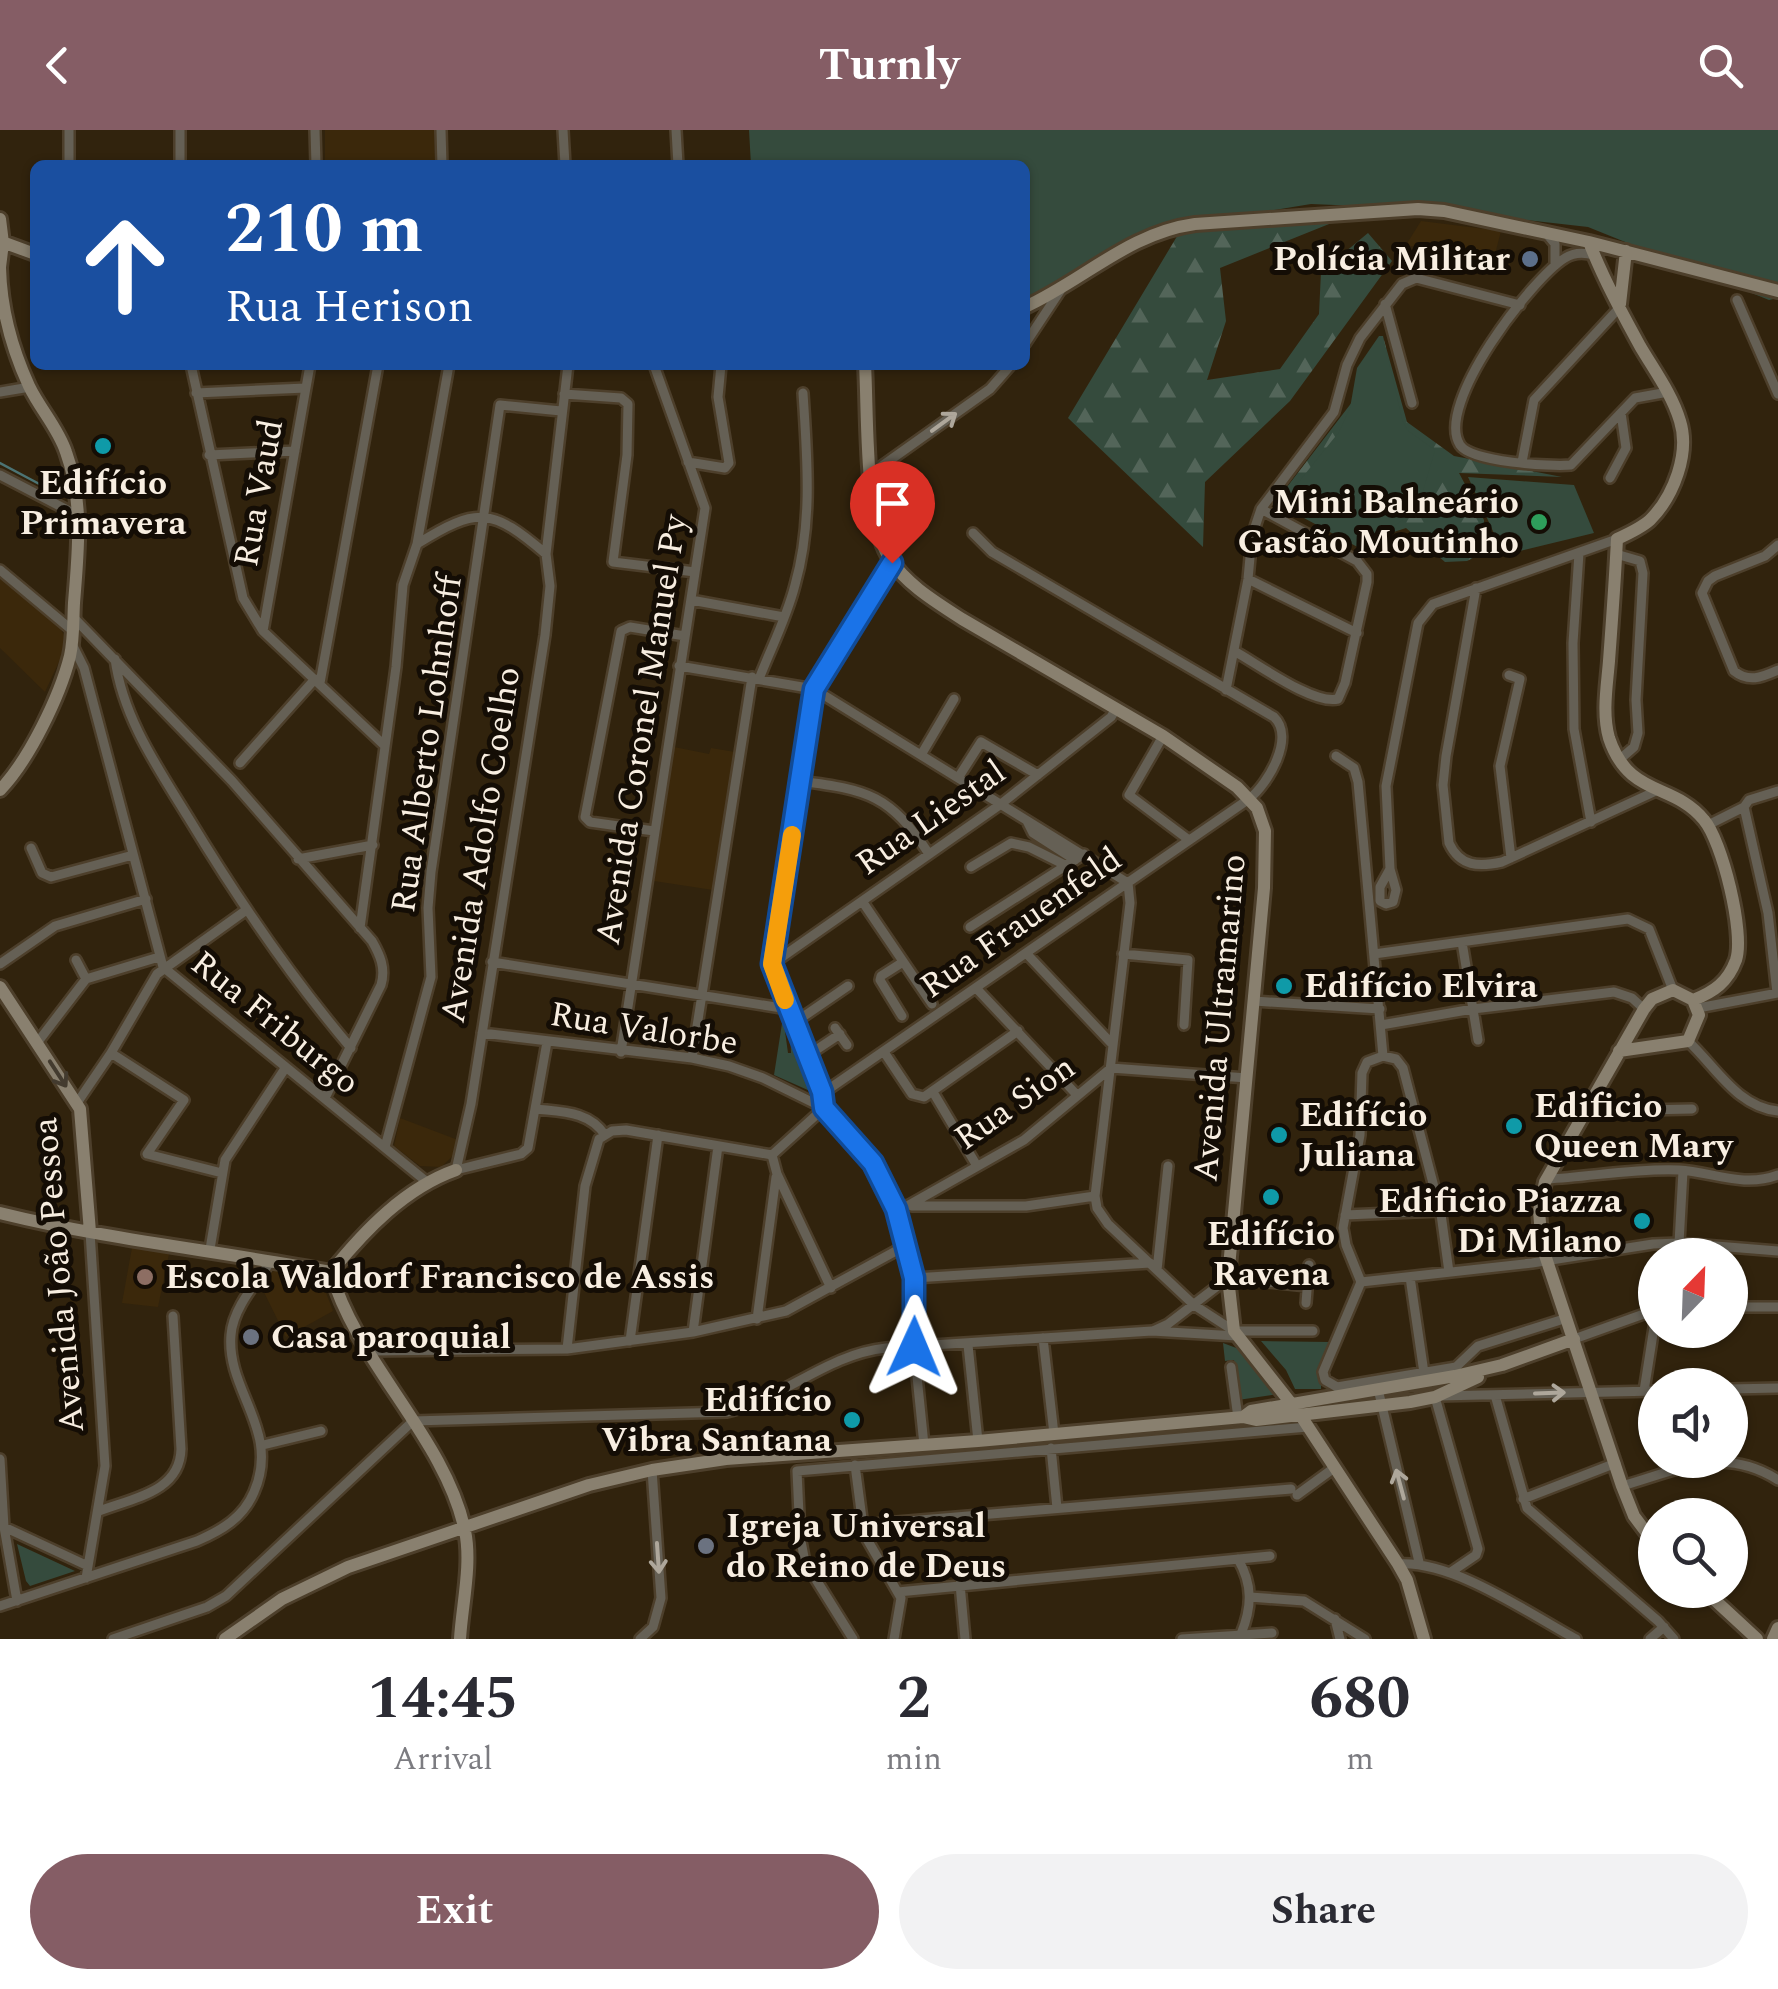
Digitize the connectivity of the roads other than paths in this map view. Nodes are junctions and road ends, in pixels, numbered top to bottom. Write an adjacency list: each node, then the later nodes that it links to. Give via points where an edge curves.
1 (69, 130): 7 (street)
2 (180, 130): 8 (street)
3 (315, 130): 9 (street)
4 (441, 130): 10 (street)
5 (563, 130): 11 (street)
6 (676, 130): 12 (street)
7 (70, 160)
8 (180, 160)
9 (316, 160)
10 (442, 160)
11 (564, 160)
12 (678, 160)
13 (0, 219): 15 (street)
14 (1546, 233): 16 (street); 19 (street, via 1555,244); 23 (street, via 1418,209 1195,224 1142,238)
15 (1, 247): 18 (street); 20 (street)
16 (1592, 248): 17 (street); 19 (street); 22 (street)
17 (1626, 251): 21 (street); 24 (street)
18 (30, 253)
19 (1555, 265): 28 (street)
20 (0, 268): 40 (street, via 6,319)
21 (1623, 274): 22 (street); 29 (street)
22 (1606, 279): 29 (street)
23 (1064, 286): 26 (street); 30 (street)
24 (1778, 291)
25 (1737, 300): 47 (street)
26 (1030, 303)
27 (1385, 304): 28 (street, via 1416,278); 48 (street); 58 (street, via 1354,349 1334,412)
28 (1520, 306): 54 (street, via 1469,376 1456,433 1474,455)
29 (1620, 307): 43 (street); 54 (street, via 1534,400)
30 (1030, 337)
31 (192, 370): 44 (street)
32 (309, 370): 41 (street, Rua Vaud)
33 (377, 370): 85 (street)
34 (447, 370): 63 (street)
35 (567, 370): 46 (street, Avenida Adolfo Coelho)
36 (656, 370): 53 (street, Avenida Coronel Manuel Py)
37 (721, 370): 53 (street, via 729,464)
38 (865, 370): 55 (street)
39 (1007, 370): 55 (street, one-way to 39)
40 (30, 387): 42 (street); 59 (street, via 64,445)
41 (306, 388): 44 (street); 51 (street, Rua Vaud)
42 (0, 392)
43 (1668, 392): 50 (street, via 1635,398); 62 (street, via 1684,439 1678,472 1648,523)
44 (196, 393): 52 (street)
45 (803, 393): 74 (street, via 808,501 799,570)
46 (564, 394): 49 (street, Avenida Adolfo Coelho); 70 (street, via 628,404 613,562)
47 (1778, 394)
48 (1412, 402)
49 (561, 411): 60 (street, Rua Alberto Lohnhoff, via 501,403); 66 (street, Avenida Adolfo Coelho)
50 (1621, 412): 54 (street, via 1571,466); 57 (street, via 1626,448)
51 (295, 451): 52 (street); 75 (street, Rua Vaud)
52 (209, 455): 75 (street, via 243,598)
53 (688, 462): 70 (street, Avenida Coronel Manuel Py, via 705,508)
54 (1522, 462)
55 (872, 473): 68 (street, via 880,538)
56 (0, 475): 59 (street)
57 (1610, 478)
58 (1261, 509): 71 (street); 77 (street, via 1363,566 1367,582)
59 (79, 516): 76 (street)
60 (486, 517): 63 (street, via 458,522); 66 (street, via 512,525); 185 (street, Rua Alberto Lohnhoff, via 431,872 431,977)
61 (973, 533): 87 (street, via 992,552)
62 (1617, 539): 65 (street); 67 (street)
63 (416, 544): 91 (street, via 403,585)
64 (1778, 545): 82 (street, via 1715,576 1702,592 1734,671 1755,679)
65 (1578, 552): 72 (street); 105 (street, via 1574,729)
66 (546, 554): 130 (street, Avenida Adolfo Coelho, via 550,600)
67 (1616, 554): 94 (street, via 1605,707); 94 (street, via 1640,561 1643,572 1638,733)
68 (892, 563): 86 (street); 89 (street, via 926,596)
69 (0, 570): 76 (street)
70 (695, 572): 73 (street, Avenida Coronel Manuel Py)
71 (1248, 579): 77 (street); 79 (street)
72 (1476, 588): 113 (street, via 1446,756 1449,844 1475,866); 117 (street, via 1433,604 1418,622 1386,786)
73 (691, 600): 74 (street); 78 (street, Avenida Coronel Manuel Py)
74 (784, 617): 84 (street)
75 (263, 630): 85 (street)
76 (73, 631): 80 (street); 99 (street, via 48,710); 112 (street, Rua Friburgo)
77 (1356, 634): 79 (street, via 1342,694 1332,701)
78 (684, 636): 81 (street, Avenida Coronel Manuel Py); 107 (street, via 621,631 584,817)
79 (1234, 651): 87 (street)
80 (115, 659): 114 (street); 121 (street, via 138,733)
81 (679, 666): 84 (street); 107 (street, Avenida Coronel Manuel Py)
82 (1778, 670)
83 (1509, 675): 113 (street, via 1520,679 1500,766)
84 (756, 678): 86 (street); 141 (street)
85 (318, 681): 91 (street); 95 (street)
86 (814, 689): 92 (street); 98 (street)
87 (1226, 690): 102 (street, via 1282,728 1267,778)
88 (954, 698): 92 (street)
89 (1116, 709): 90 (street); 96 (street, Rua Liestal)
90 (1162, 736): 102 (street); 108 (street, via 1129,791 1131,799)
91 (385, 746): 109 (street)
92 (921, 755): 97 (street)
93 (1336, 756): 127 (street, via 1354,768 1358,782)
94 (1619, 760): 100 (street)
95 (240, 763)
96 (1038, 775): 97 (street, via 980,742); 103 (street, Rua Liestal)
97 (958, 778): 103 (street)
98 (800, 781): 111 (street, via 870,794 898,812); 133 (street)
99 (0, 790)
100 (1656, 791): 105 (street); 106 (street)
101 (1778, 791): 104 (street)
102 (1249, 798): 108 (street, Rua Frauenfeld); 142 (street, Avenida Ultramarino, via 1261,817 1265,845)
103 (1001, 804): 111 (street, Rua Liestal); 115 (street)
104 (1744, 807): 106 (street); 140 (street)
105 (1591, 822): 113 (street)
106 (1708, 825): 144 (street, via 1732,902 1738,951 1718,988)
107 (654, 831): 135 (street, Avenida Coronel Manuel Py)
108 (1189, 840): 118 (street, Rua Frauenfeld)
109 (373, 845): 114 (street); 123 (street)
110 (31, 848): 112 (street, via 50,877)
111 (929, 854): 120 (street, Rua Liestal)
112 (133, 855): 119 (street, Rua Friburgo)
113 (1511, 858)
114 (298, 859): 123 (street)
115 (1075, 860): 116 (street, via 1011,843); 118 (street); 122 (street)
116 (971, 867)
117 (1390, 869)
118 (1128, 883): 125 (street, Rua Frauenfeld); 126 (street)
119 (146, 899): 129 (street, Rua Friburgo); 132 (street, via 56,926)
120 (862, 901): 131 (street); 133 (street, Rua Liestal)
121 (246, 911): 129 (street); 161 (street)
122 (970, 927)
123 (360, 928): 161 (street, via 379,954 384,976)
124 (1462, 942): 127 (street); 139 (street, via 1633,920 1649,929); 148 (street)
125 (1026, 953): 138 (street, Rua Frauenfeld); 160 (street)
126 (1123, 954): 151 (street, via 1188,960); 160 (street)
127 (1374, 954): 145 (street)
128 (76, 960): 134 (street)
129 (161, 962): 134 (street); 165 (street); 169 (street, Rua Friburgo)
130 (492, 962): 135 (street); 154 (street, Avenida Adolfo Coelho)
131 (903, 962): 143 (street); 149 (street, via 880,980)
132 (0, 964)
133 (772, 964): 147 (street)
134 (86, 979): 158 (street)
135 (630, 985): 141 (street); 163 (street, Avenida Coronel Manuel Py)
136 (848, 986): 150 (street)
137 (0, 988): 158 (street, Avenida João Pessoa)
138 (976, 988): 153 (street); 164 (street, Rua Frauenfeld)
139 (1673, 990): 144 (street); 146 (street)
140 (1778, 993): 144 (street)
141 (702, 997): 147 (street); 168 (street)
142 (1254, 1001): 145 (street); 171 (street, Avenida Ultramarino)
143 (932, 1004)
144 (1696, 1004): 156 (street, via 1698,1022)
145 (1380, 1008): 152 (street)
146 (1644, 1008): 148 (street, via 1614,992); 162 (street)
147 (788, 1009): 150 (street)
148 (1473, 1010): 152 (street); 155 (street)
149 (902, 1016)
150 (794, 1022): 166 (street)
151 (1184, 1025)
152 (1381, 1025): 167 (street)
153 (1018, 1031): 173 (street); 174 (street)
154 (482, 1033): 157 (street, Rua Valorbe); 189 (street, Avenida Adolfo Coelho)
155 (1478, 1040)
156 (1688, 1041): 162 (street); 181 (street, via 1740,1096)
157 (547, 1042): 163 (street, Rua Valorbe); 177 (street)
158 (37, 1043): 176 (street, Avenida João Pessoa, one-way to 176)
159 (848, 1045): 166 (street, via 838,1031)
160 (1113, 1045): 170 (street)
161 (350, 1048): 175 (street)
162 (1619, 1051): 179 (street)
163 (621, 1052): 168 (street, Rua Valorbe)
164 (884, 1052): 172 (street, Rua Frauenfeld); 173 (street, via 915,1096)
165 (111, 1053): 176 (street); 191 (street, via 184,1100 147,1154)
166 (808, 1056): 172 (street)
167 (1384, 1056): 199 (street, via 1402,1065); 201 (street, via 1367,1062 1362,1072 1360,1135)
168 (692, 1058): 178 (street, Rua Valorbe, via 750,1072)
169 (286, 1067): 175 (street, Rua Friburgo); 191 (street, via 230,1149)
170 (1111, 1068): 171 (street); 174 (street, Rua Sion); 196 (street)
171 (1247, 1078): 217 (street, Avenida Ultramarino)
172 (822, 1092): 178 (street)
173 (933, 1092): 187 (street)
174 (1077, 1095): 187 (street, Rua Sion, via 1024,1140)
175 (325, 1098): 185 (street, Rua Friburgo)
176 (76, 1104): 202 (street, Avenida João Pessoa)
177 (536, 1108): 182 (street, via 584,1116); 189 (street, via 525,1152)
178 (824, 1108): 186 (street); 198 (street, Rua Valorbe, via 873,1163)
179 (1587, 1108): 180 (street); 194 (street)
180 (1692, 1109)
181 (1778, 1111)
182 (605, 1134): 183 (street); 238 (street, via 595,1146 585,1186)
183 (658, 1136): 184 (street); 235 (street)
184 (718, 1146): 186 (street); 229 (street)
185 (385, 1147): 195 (street, Rua Friburgo)
186 (772, 1155): 192 (street)
187 (976, 1166): 197 (street, Rua Sion)
188 (1168, 1166): 212 (street)
189 (463, 1168): 195 (street)
190 (1683, 1171): 193 (street, via 1726,1180); 194 (street); 203 (street)
191 (222, 1173): 207 (street)
192 (777, 1174): 220 (street); 228 (street)
193 (1778, 1175)
194 (1547, 1179): 209 (street, via 1539,1226)
195 (428, 1182): 213 (street, via 369,1229)
196 (1096, 1196): 197 (street, via 1026,1206); 212 (street, via 1100,1214)
197 (909, 1206): 198 (street, Rua Sion)
198 (896, 1209): 204 (street, Rua Valorbe)
199 (1440, 1211): 201 (street); 214 (street)
200 (0, 1213): 202 (street)
201 (1345, 1215): 218 (street, via 1343,1236)
202 (90, 1232): 207 (street); 269 (street, Avenida João Pessoa, via 105,1466)
203 (1679, 1238)
204 (906, 1246): 216 (street, Rua Valorbe); 220 (street)
205 (1638, 1248): 209 (street)
206 (1748, 1248): 208 (street)
207 (210, 1249): 210 (street)
208 (1778, 1250)
209 (1546, 1260): 214 (street); 227 (street)
210 (271, 1261): 213 (street); 259 (street, via 237,1314 230,1341)
211 (1309, 1264): 219 (street)
212 (1153, 1266): 216 (street); 222 (street)
213 (331, 1272): 239 (street)
214 (1449, 1272): 215 (street)
215 (1410, 1277): 218 (street); 242 (street)
216 (914, 1278): 237 (street, Rua Valorbe)
217 (1228, 1278): 219 (street); 222 (street); 232 (street, Avenida Ultramarino)
218 (1361, 1282): 242 (street, via 1325,1365 1326,1380 1341,1388)
219 (1307, 1286): 221 (street)
220 (831, 1288): 228 (street)
221 (1306, 1303)
222 (1194, 1305): 230 (street); 232 (street)
223 (1748, 1307): 224 (street)
224 (1778, 1307)
225 (173, 1316): 269 (street, via 179,1467 166,1484)
226 (1638, 1316): 234 (street)
227 (1567, 1318): 234 (street); 242 (street, via 1478,1346 1456,1368)
228 (756, 1319): 229 (street)
229 (692, 1332): 235 (street)
230 (1152, 1332): 232 (street); 233 (street)
231 (1313, 1332): 232 (street)
232 (1236, 1333): 250 (street)
233 (1043, 1338): 236 (street); 257 (street)
234 (1574, 1339): 240 (street); 247 (street)
235 (630, 1341): 238 (street)
236 (968, 1344): 237 (street); 256 (street)
237 (914, 1347): 253 (street, via 850,1355 756,1404 726,1412); 258 (street, Rua Valorbe)
238 (567, 1349): 239 (street)
239 (368, 1350): 253 (street)
240 (1502, 1365): 245 (street); 249 (street)
241 (1231, 1368): 252 (street)
242 (1424, 1373)
243 (1778, 1388): 244 (street)
244 (1748, 1389)
245 (1378, 1390): 250 (street); 251 (street)
246 (1638, 1391): 247 (street)
247 (1592, 1392): 248 (street, one-way to 247); 261 (street)
248 (1495, 1395): 249 (street); 267 (street)
249 (1436, 1397): 251 (street); 279 (street, via 1478,1550)
250 (1292, 1404): 252 (street); 254 (street)
251 (1381, 1406): 254 (street); 276 (street, one-way to 251)
252 (1240, 1417): 254 (street); 257 (street)
253 (413, 1421): 273 (street); 293 (street, via 226,1596)
254 (1305, 1422): 257 (street); 263 (street)
255 (321, 1430): 259 (street)
256 (978, 1441): 257 (street); 258 (street)
257 (1052, 1441): 262 (street); 268 (street)
258 (924, 1444): 264 (street)
259 (263, 1446): 280 (street, via 252,1498 228,1526)
260 (0, 1460): 272 (street)
261 (1616, 1463): 266 (street); 267 (street)
262 (856, 1465): 271 (street); 297 (street, via 796,1472 805,1562)
263 (1334, 1468): 268 (street, via 1294,1492); 277 (street)
264 (652, 1470): 273 (street); 296 (street, one-way to 296, via 661,1598 653,1627)
265 (1778, 1480): 266 (street, via 1753,1465 1718,1460)
266 (1622, 1486): 270 (street)
267 (1524, 1500): 288 (street)
268 (1057, 1508): 271 (street)
269 (99, 1510): 278 (street, Avenida João Pessoa)
270 (1638, 1521)
271 (861, 1525): 282 (street)
272 (4, 1527): 278 (street); 284 (street)
273 (464, 1528): 294 (street, via 348,1567 282,1599); 295 (street)
274 (1270, 1556): 275 (street)
275 (1238, 1559): 281 (street); 283 (street)
276 (1418, 1562): 277 (street); 279 (street)
277 (1398, 1564): 303 (street)
278 (88, 1566): 280 (street, Avenida João Pessoa)
279 (1452, 1572): 304 (street)
280 (86, 1578): 284 (street)
281 (960, 1584): 282 (street); 299 (street)
282 (898, 1592): 298 (street)
283 (1250, 1598): 287 (street, via 1304,1601); 291 (street)
284 (17, 1601): 285 (street)
285 (0, 1606)
286 (1723, 1608): 307 (street)
287 (1335, 1619): 301 (street); 302 (street)
288 (1664, 1626): 305 (street); 306 (street)
289 (1778, 1628): 308 (street)
290 (1272, 1633): 291 (street)
291 (1241, 1634): 292 (street)
292 (1207, 1638): 300 (street)
293 (112, 1639)
294 (224, 1639)
295 (460, 1639)
296 (641, 1639)
297 (852, 1639)
298 (894, 1639)
299 (964, 1639)
300 (1182, 1639)
301 (1340, 1639)
302 (1366, 1639)
303 (1424, 1639)
304 (1576, 1639)
305 (1650, 1639)
306 (1674, 1639)
307 (1757, 1639)
308 (1773, 1639)

